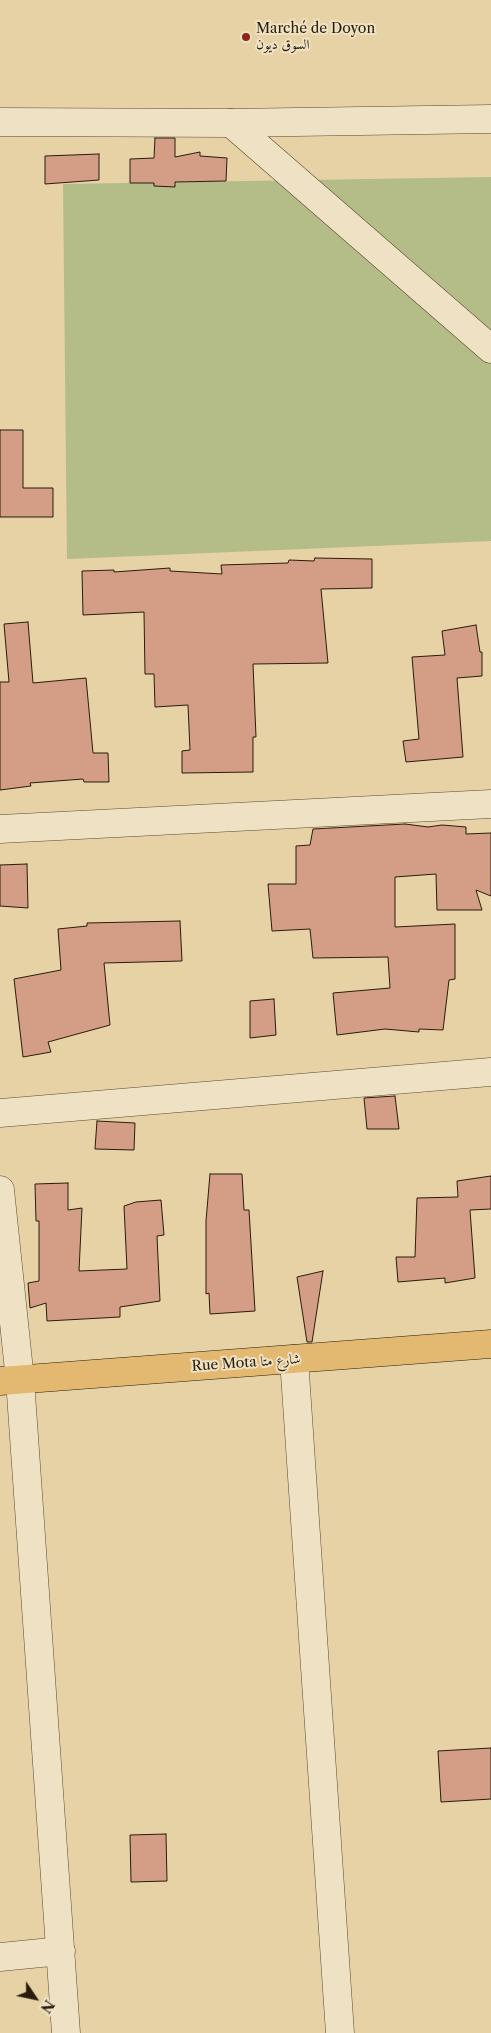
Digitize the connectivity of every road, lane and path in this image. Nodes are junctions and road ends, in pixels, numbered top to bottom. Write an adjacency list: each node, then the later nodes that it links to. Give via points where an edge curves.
1 (491, 119): 3 (street)
2 (0, 122): 3 (street)
3 (232, 123): 4 (street)
4 (491, 349)
5 (491, 804): 6 (street)
6 (0, 829)
7 (491, 1072): 8 (street)
8 (0, 1113)
9 (0, 1190): 12 (street)
10 (491, 1344): 11 (highway, Rue Mota شارع متا)
11 (294, 1359): 12 (highway, Rue Mota شارع متا); 16 (street)
12 (10, 1381): 13 (street)
13 (61, 1950): 14 (street); 15 (street)
14 (0, 1957)
15 (66, 2033)
16 (340, 2033)

